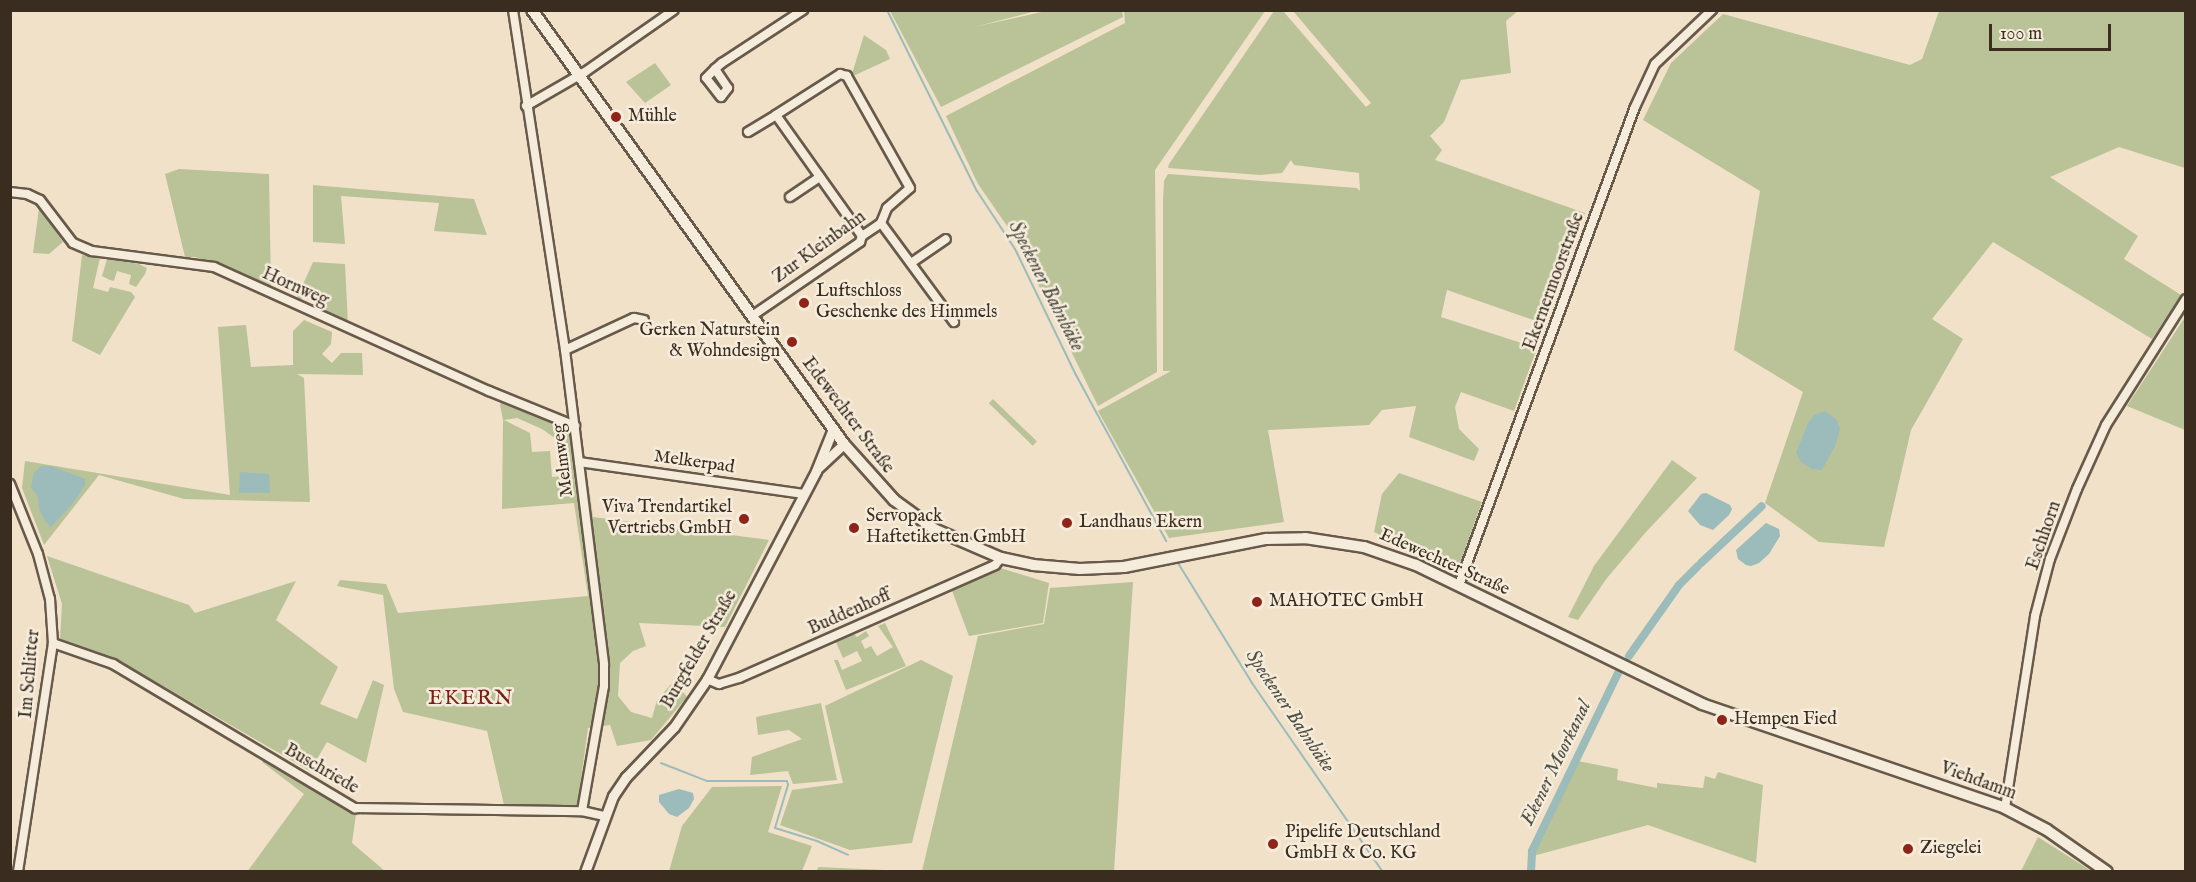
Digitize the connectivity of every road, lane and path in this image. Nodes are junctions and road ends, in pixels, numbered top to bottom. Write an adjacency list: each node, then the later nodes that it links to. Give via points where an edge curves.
1 (513, 10): 8 (street, Melmweg)
2 (532, 10): 7 (main road, Edewechter Straße)
3 (674, 10): 7 (street)
4 (803, 10): 6 (street)
5 (1712, 10): 31 (street, Ekernermoorstraße, via 1655,64 1635,108)
6 (715, 69)
7 (579, 75): 8 (street); 19 (main road, Edewechter Straße)
8 (526, 106): 22 (street, Melmweg)
9 (776, 115): 10 (street); 11 (street); 14 (street, Zur Kleinbahn, via 840,74 847,76 910,188 887,208)
10 (748, 132)
11 (820, 177): 13 (street); 15 (street)
12 (10, 192): 23 (street, Hornweg, via 40,200 73,243 82,247 214,267)
13 (790, 197)
14 (881, 223): 15 (street, Zur Kleinbahn); 17 (street)
15 (862, 236): 19 (street, Zur Kleinbahn, via 860,242)
16 (946, 239): 17 (street)
17 (911, 263): 21 (street)
18 (2186, 299): 35 (street, Eschhorn, via 2106,425 2050,560 2035,616)
19 (752, 316): 24 (main road, Edewechter Straße)
20 (644, 320): 22 (street, via 634,318)
21 (954, 322)
22 (565, 350): 23 (street, Melmweg)
23 (574, 426): 26 (street, Melmweg)
24 (833, 429): 25 (main road, Edewechter Straße); 27 (street, Burgfelder Straße)
25 (844, 444): 27 (street, Burgfelder Straße); 30 (main road, Edewechter Straße, via 878,485 915,516 961,542)
26 (579, 462): 29 (street, Melkerpad); 36 (street, Melmweg, via 604,665 604,686)
27 (817, 469): 29 (street, Burgfelder Straße)
28 (10, 484): 32 (street, Im Schlitter, via 38,554 50,599)
29 (804, 494): 33 (street, Burgfelder Straße)
30 (1001, 558): 31 (main road, Edewechter Straße, via 1057,568 1100,569 1146,564 1248,541 1305,538 1391,555); 33 (street, Buddenhoff, via 995,565 740,678 719,684)
31 (1459, 585): 34 (main road, Edewechter Straße, via 1702,704)
32 (53, 643): 36 (street, Buschriede, via 112,664 355,808); 38 (street, Im Schlitter)
33 (707, 679): 37 (street, Burgfelder Straße, via 674,727 619,786)
34 (1826, 748): 35 (main road, Viehdamm)
35 (2005, 808): 40 (main road, Viehdamm, via 2047,830)
36 (582, 811): 37 (street, Buschriede)
37 (603, 816): 39 (street, Burgfelder Straße)
38 (18, 872)
39 (585, 872)
40 (2107, 872)

